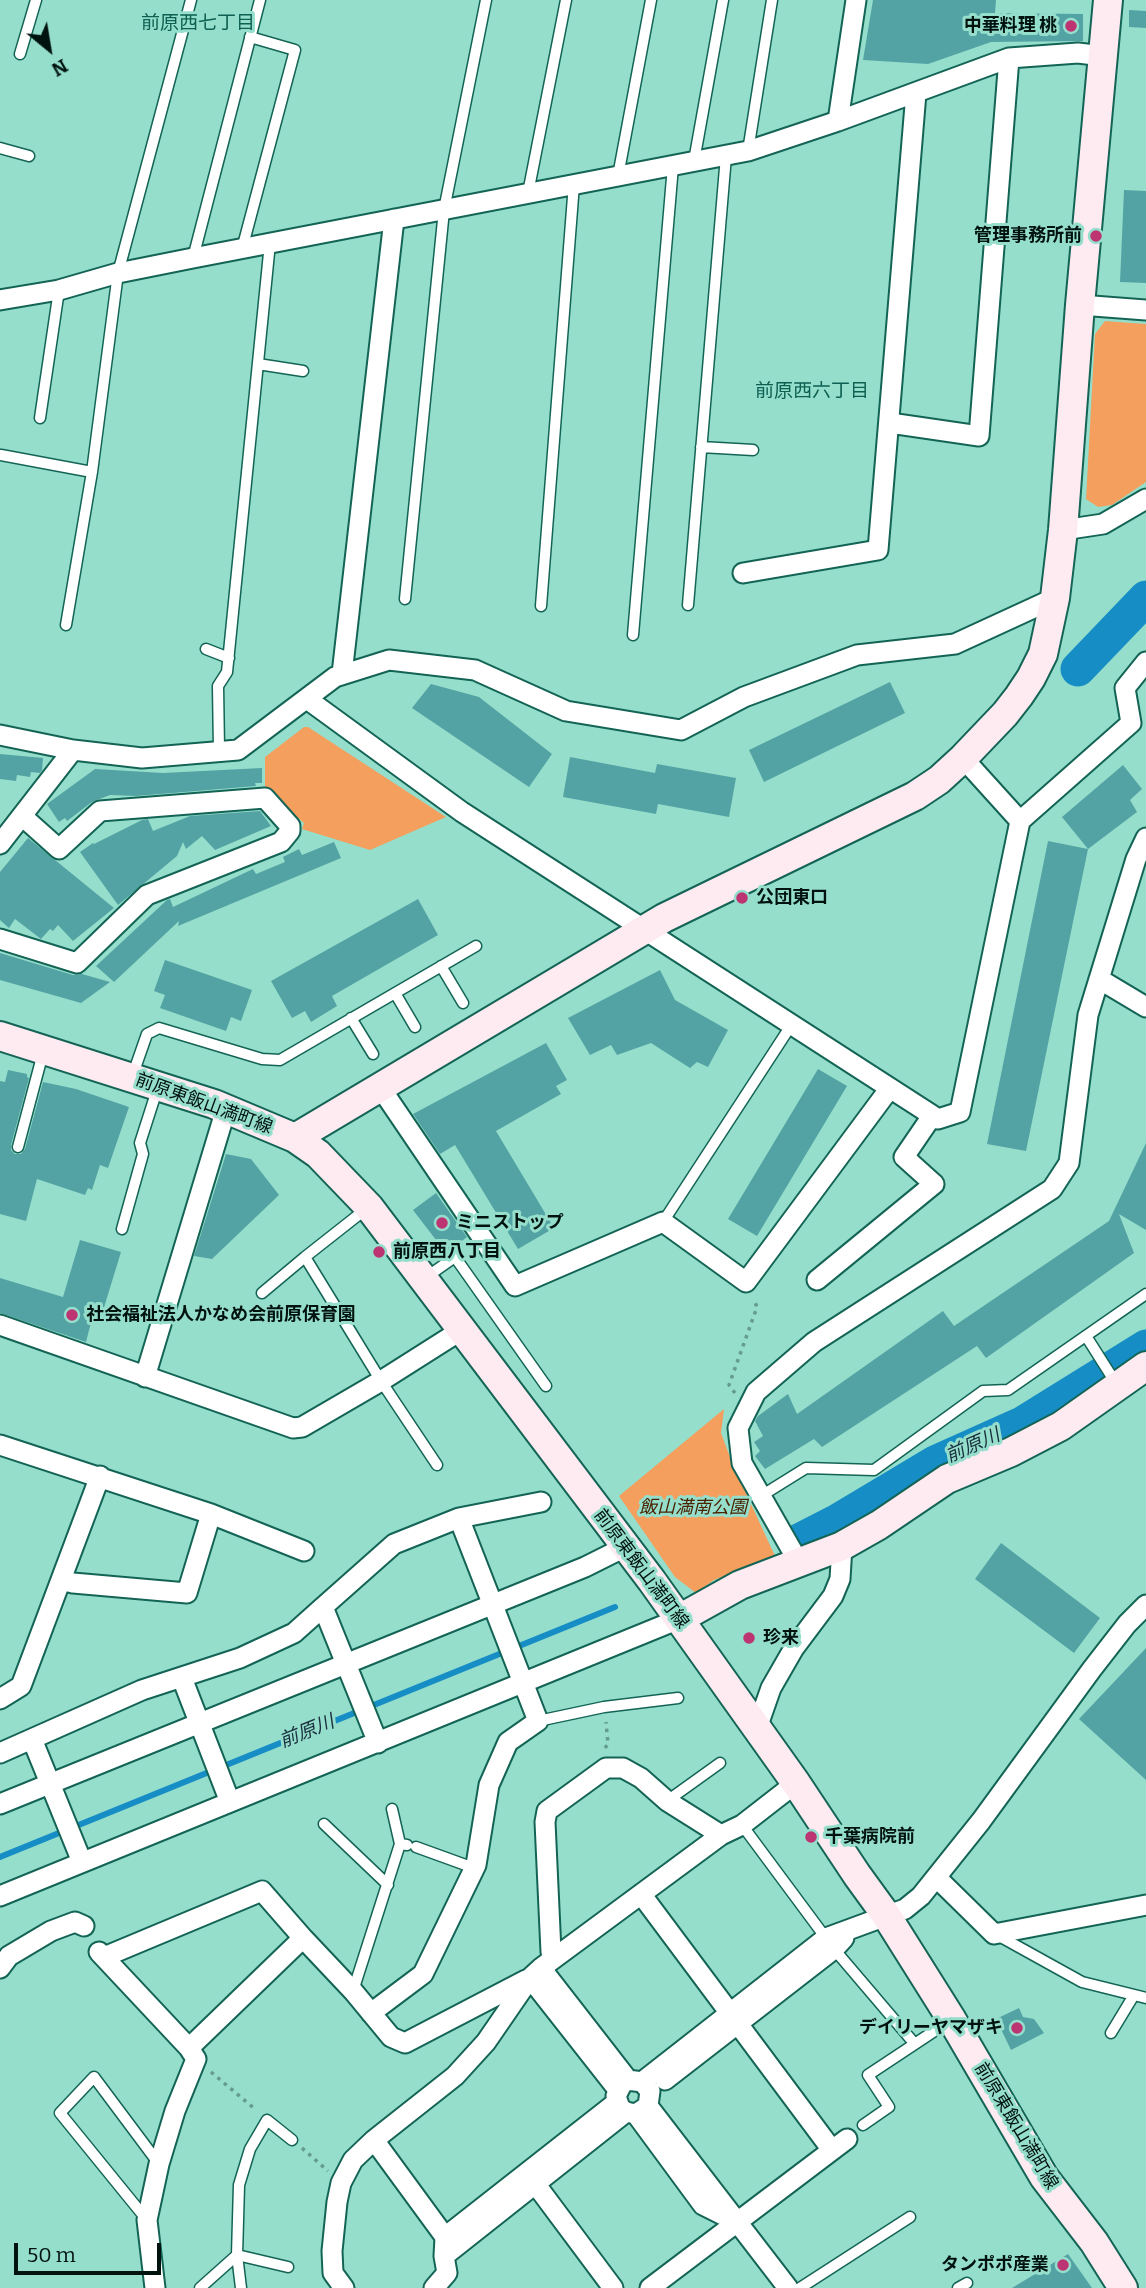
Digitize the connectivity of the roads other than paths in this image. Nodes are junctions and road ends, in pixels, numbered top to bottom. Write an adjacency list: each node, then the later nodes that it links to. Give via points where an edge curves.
1 (36, 0): 12 (lane)
2 (191, 0): 31 (lane)
3 (260, 0): 11 (lane)
4 (486, 0): 26 (lane)
5 (566, 0): 25 (lane)
6 (650, 0): 23 (lane)
7 (723, 0): 21 (lane)
8 (772, 0): 18 (lane)
9 (856, 0): 16 (street)
10 (1108, 0): 13 (street)
11 (250, 37): 29 (lane, via 295,50); 30 (lane)
12 (20, 54)
13 (1103, 56): 14 (street, via 1078,53); 34 (street)
14 (1009, 58): 15 (street); 39 (street, via 979,436)
15 (915, 93): 16 (street); 39 (street)
16 (838, 121): 18 (street)
17 (0, 148): 19 (lane)
18 (748, 151): 20 (street)
19 (29, 156)
20 (726, 156): 21 (street); 40 (lane)
21 (694, 162): 22 (street)
22 (673, 166): 23 (street); 52 (lane)
23 (618, 176): 24 (street)
24 (574, 184): 25 (street); 50 (lane)
25 (528, 193): 26 (street)
26 (444, 209): 27 (street); 48 (lane)
27 (394, 219): 28 (street); 56 (street)
28 (270, 243): 29 (street); 36 (lane)
29 (242, 249): 30 (street)
30 (194, 258): 31 (street)
31 (118, 273): 32 (street); 43 (lane)
32 (60, 290): 33 (street); 38 (lane)
33 (0, 300)
34 (1080, 305): 35 (street); 45 (street)
35 (1146, 310)
36 (258, 365): 37 (lane); 54 (lane)
37 (303, 372)
38 (40, 418)
39 (890, 423): 46 (street, via 878,550)
40 (701, 447): 41 (lane); 49 (lane)
41 (753, 450)
42 (1, 455): 43 (lane)
43 (92, 472): 51 (lane)
44 (1146, 499): 45 (street, via 1103,524)
45 (1063, 530): 47 (street)
46 (743, 573)
47 (1055, 598): 56 (street, via 955,644 857,654 744,697 681,730 566,711 475,670 389,660); 61 (street, via 1042,654 1031,678 1005,714)
48 (405, 599)
49 (688, 605)
50 (541, 606)
51 (66, 625)
52 (633, 635)
53 (206, 649): 54 (lane)
54 (229, 658): 60 (lane, via 218,687)
55 (1146, 662): 63 (street, via 1125,688 1131,723)
56 (342, 674): 57 (street)
57 (307, 699): 60 (street, via 238,750); 66 (street, via 462,812)
58 (0, 736): 59 (street)
59 (73, 750): 60 (street, via 142,758); 62 (street)
60 (219, 750)
61 (962, 758): 63 (street); 66 (street, via 915,796)
62 (22, 816): 65 (street); 67 (street, via 58,849 100,811 265,798 290,831 281,842 147,895 78,963)
63 (1020, 821): 84 (street, via 960,1112 938,1119)
64 (1146, 838): 70 (street)
65 (0, 844)
66 (644, 929): 75 (street); 81 (street)
67 (0, 939)
68 (475, 946): 69 (lane)
69 (441, 966): 71 (lane); 72 (lane)
70 (1099, 979): 73 (street); 106 (street, via 1088,1016 1069,1163 1052,1189 814,1342 756,1392 738,1428 741,1463)
71 (395, 993): 74 (lane); 76 (lane)
72 (463, 1003)
73 (1146, 1007)
74 (351, 1018): 79 (lane); 80 (lane, via 280,1060 262,1059 159,1028 147,1034)
75 (792, 1024): 82 (street); 88 (lane)
76 (415, 1027)
77 (0, 1036): 78 (street, 前原東飯山満町線)
78 (43, 1050): 80 (street, 前原東飯山満町線); 86 (lane)
79 (373, 1054)
80 (145, 1082): 83 (street, 前原東飯山満町線); 89 (lane, via 143,1154)
81 (380, 1087): 85 (street); 88 (street, via 515,1286)
82 (890, 1088): 84 (street); 88 (street, via 746,1282)
83 (226, 1109): 85 (street, 前原東飯山満町線); 99 (street)
84 (932, 1116): 92 (street, via 904,1157 934,1184)
85 (295, 1138): 87 (street, 前原東飯山満町線, via 318,1154)
86 (19, 1147)
87 (369, 1207): 90 (lane); 91 (street, 前原東飯山満町線)
88 (663, 1222)
89 (122, 1229)
90 (305, 1257): 93 (lane); 100 (lane)
91 (425, 1278): 96 (street, 前原東飯山満町線); 101 (lane, via 455,1257)
92 (817, 1280)
93 (262, 1293)
94 (1146, 1294): 97 (lane)
95 (0, 1325): 99 (street)
96 (463, 1329): 100 (street); 111 (street, 前原東飯山満町線)
97 (1086, 1336): 102 (lane); 106 (lane, via 1009,1390 983,1391 874,1470 806,1468)
98 (1146, 1366): 102 (street)
99 (145, 1377): 100 (street, via 293,1427 302,1427)
100 (381, 1381): 104 (lane)
101 (546, 1385)
102 (1117, 1385): 110 (street, via 1061,1426 947,1479)
103 (0, 1446): 105 (street)
104 (438, 1465)
105 (100, 1476): 108 (street); 114 (street)
106 (761, 1496): 113 (street)
107 (541, 1502): 109 (street)
108 (211, 1514): 112 (street); 114 (street, via 187,1593)
109 (459, 1518): 115 (street); 117 (street, via 394,1544)
110 (842, 1545): 113 (street); 126 (street, via 840,1579 833,1596 794,1648 771,1688)
111 (625, 1547): 115 (street); 118 (street, 前原東飯山満町線)
112 (304, 1551)
113 (798, 1561): 118 (street, via 740,1585)
114 (61, 1580): 123 (street, via 21,1686)
115 (493, 1605): 119 (street); 121 (street)
116 (1146, 1605): 143 (street, via 1099,1660)
117 (323, 1607): 119 (street); 120 (street, via 294,1633)
118 (679, 1619): 121 (street); 126 (street, 前原東飯山満町線)
119 (347, 1664): 125 (street); 128 (street)
120 (182, 1678): 125 (street); 127 (street, via 142,1690)
121 (523, 1683): 124 (street); 128 (street)
122 (678, 1698): 124 (lane)
123 (0, 1699)
124 (538, 1721): 142 (street, via 508,1742 489,1785)
125 (200, 1724): 132 (street); 134 (street)
126 (757, 1728): 131 (street, 前原東飯山満町線)
127 (33, 1739): 129 (street); 132 (street)
128 (378, 1743): 134 (street)
129 (0, 1753)
130 (720, 1763): 133 (lane)
131 (796, 1783): 138 (street); 148 (street, 前原東飯山満町線)
132 (50, 1784): 135 (street); 141 (street)
133 (667, 1801): 139 (street); 154 (street, via 623,1768 607,1768 547,1811 551,1952)
134 (230, 1802): 141 (street)
135 (0, 1804)
136 (392, 1809): 140 (lane)
137 (324, 1824): 144 (lane)
138 (742, 1825): 139 (street); 152 (lane)
139 (721, 1835): 145 (street)
140 (408, 1845): 142 (lane); 144 (lane)
141 (82, 1862): 146 (street)
142 (474, 1868): 158 (street, via 423,1974)
143 (937, 1878): 148 (street, via 905,1909); 150 (street)
144 (388, 1885): 155 (lane)
145 (641, 1894): 154 (street); 159 (street)
146 (0, 1896)
147 (1145, 1908): 150 (street)
148 (886, 1915): 152 (street); 160 (street, 前原東飯山満町線)
149 (84, 1926): 153 (street, via 75,1922 51,1931 9,1956)
150 (994, 1934): 156 (lane, via 1082,1982)
151 (303, 1938): 155 (street); 163 (street); 163 (street, via 262,1891 102,1954)
152 (830, 1943): 159 (street); 162 (lane)
153 (0, 1968)
154 (542, 1968): 158 (street, via 405,2043 391,2038); 164 (street); 167 (street, via 455,2076)
155 (353, 1991): 158 (street)
156 (1134, 1995): 157 (lane); 161 (lane)
157 (1146, 1998)
158 (371, 2013)
159 (734, 2018): 164 (street); 172 (street, via 839,2144)
160 (952, 2020): 162 (lane); 184 (street, 前原東飯山満町線, via 1044,2177)
161 (1111, 2034)
162 (914, 2043): 165 (lane, via 868,2075 889,2107)
163 (192, 2054): 168 (street)
164 (633, 2097): 169 (street); 172 (street)
165 (863, 2125)
166 (292, 2140): 173 (lane, via 267,2120 250,2149 239,2185)
167 (374, 2140): 175 (street); 179 (street, via 353,2160 337,2202 333,2273)
168 (159, 2164): 171 (street); 171 (lane, via 94,2077 60,2113)
169 (531, 2178): 175 (street); 180 (street)
170 (910, 2217): 183 (lane)
171 (147, 2220): 176 (street)
172 (737, 2222): 181 (street); 182 (street)
173 (237, 2255): 174 (lane); 177 (lane); 178 (lane)
174 (288, 2267)
175 (445, 2268)
176 (155, 2288)
177 (200, 2288)
178 (241, 2288)
179 (344, 2288)
180 (613, 2288)
181 (650, 2288)
182 (788, 2288)
183 (800, 2288)
184 (1123, 2288)

